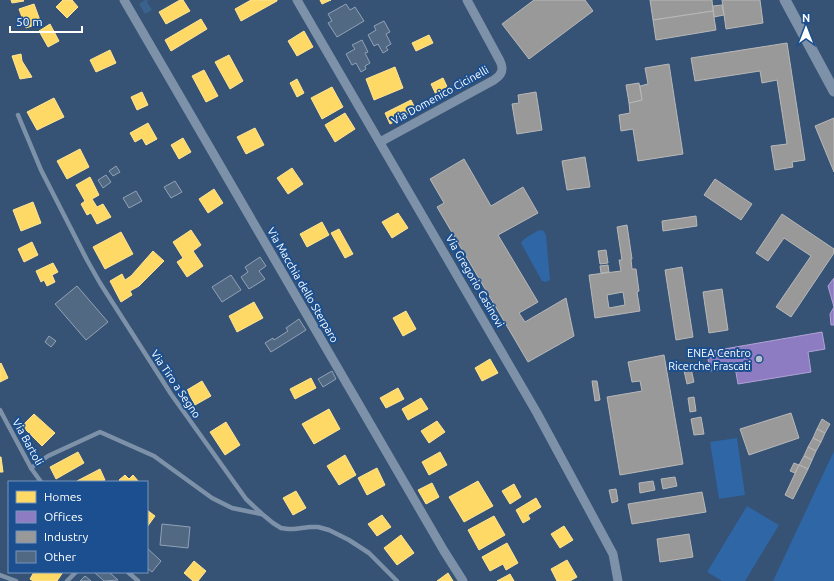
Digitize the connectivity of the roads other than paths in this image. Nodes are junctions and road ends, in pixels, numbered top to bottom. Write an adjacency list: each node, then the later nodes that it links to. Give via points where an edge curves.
1 (124, 0): 19 (street, Via Macchia dello Sterparo)
2 (297, 0): 7 (street, Via Gregorio Casinovi)
3 (467, 0): 7 (street, Via Domenico Cicinelli, via 499,58 501,73 494,80)
4 (785, 0): 5 (street)
5 (834, 91)
6 (18, 115): 11 (lane, Via Tiro a Segno, via 41,170 106,294 171,394 242,493)
7 (380, 142): 20 (street, Via Gregorio Casinovi, via 541,420 614,554)
8 (0, 410): 9 (lane, Via Bartoli)
9 (32, 468): 10 (lane, Via Bartoli); 11 (lane, via 48,456 100,432 154,456 212,498 232,508)
10 (40, 481)
11 (262, 514): 18 (lane, Via Tiro a Segno, via 280,528 318,527 349,540 369,553)
12 (75, 573): 16 (lane)
13 (129, 573): 17 (lane)
14 (0, 576): 15 (lane)
15 (16, 581)
16 (68, 581)
17 (138, 581)
18 (397, 581)
19 (463, 581)
20 (618, 581)

